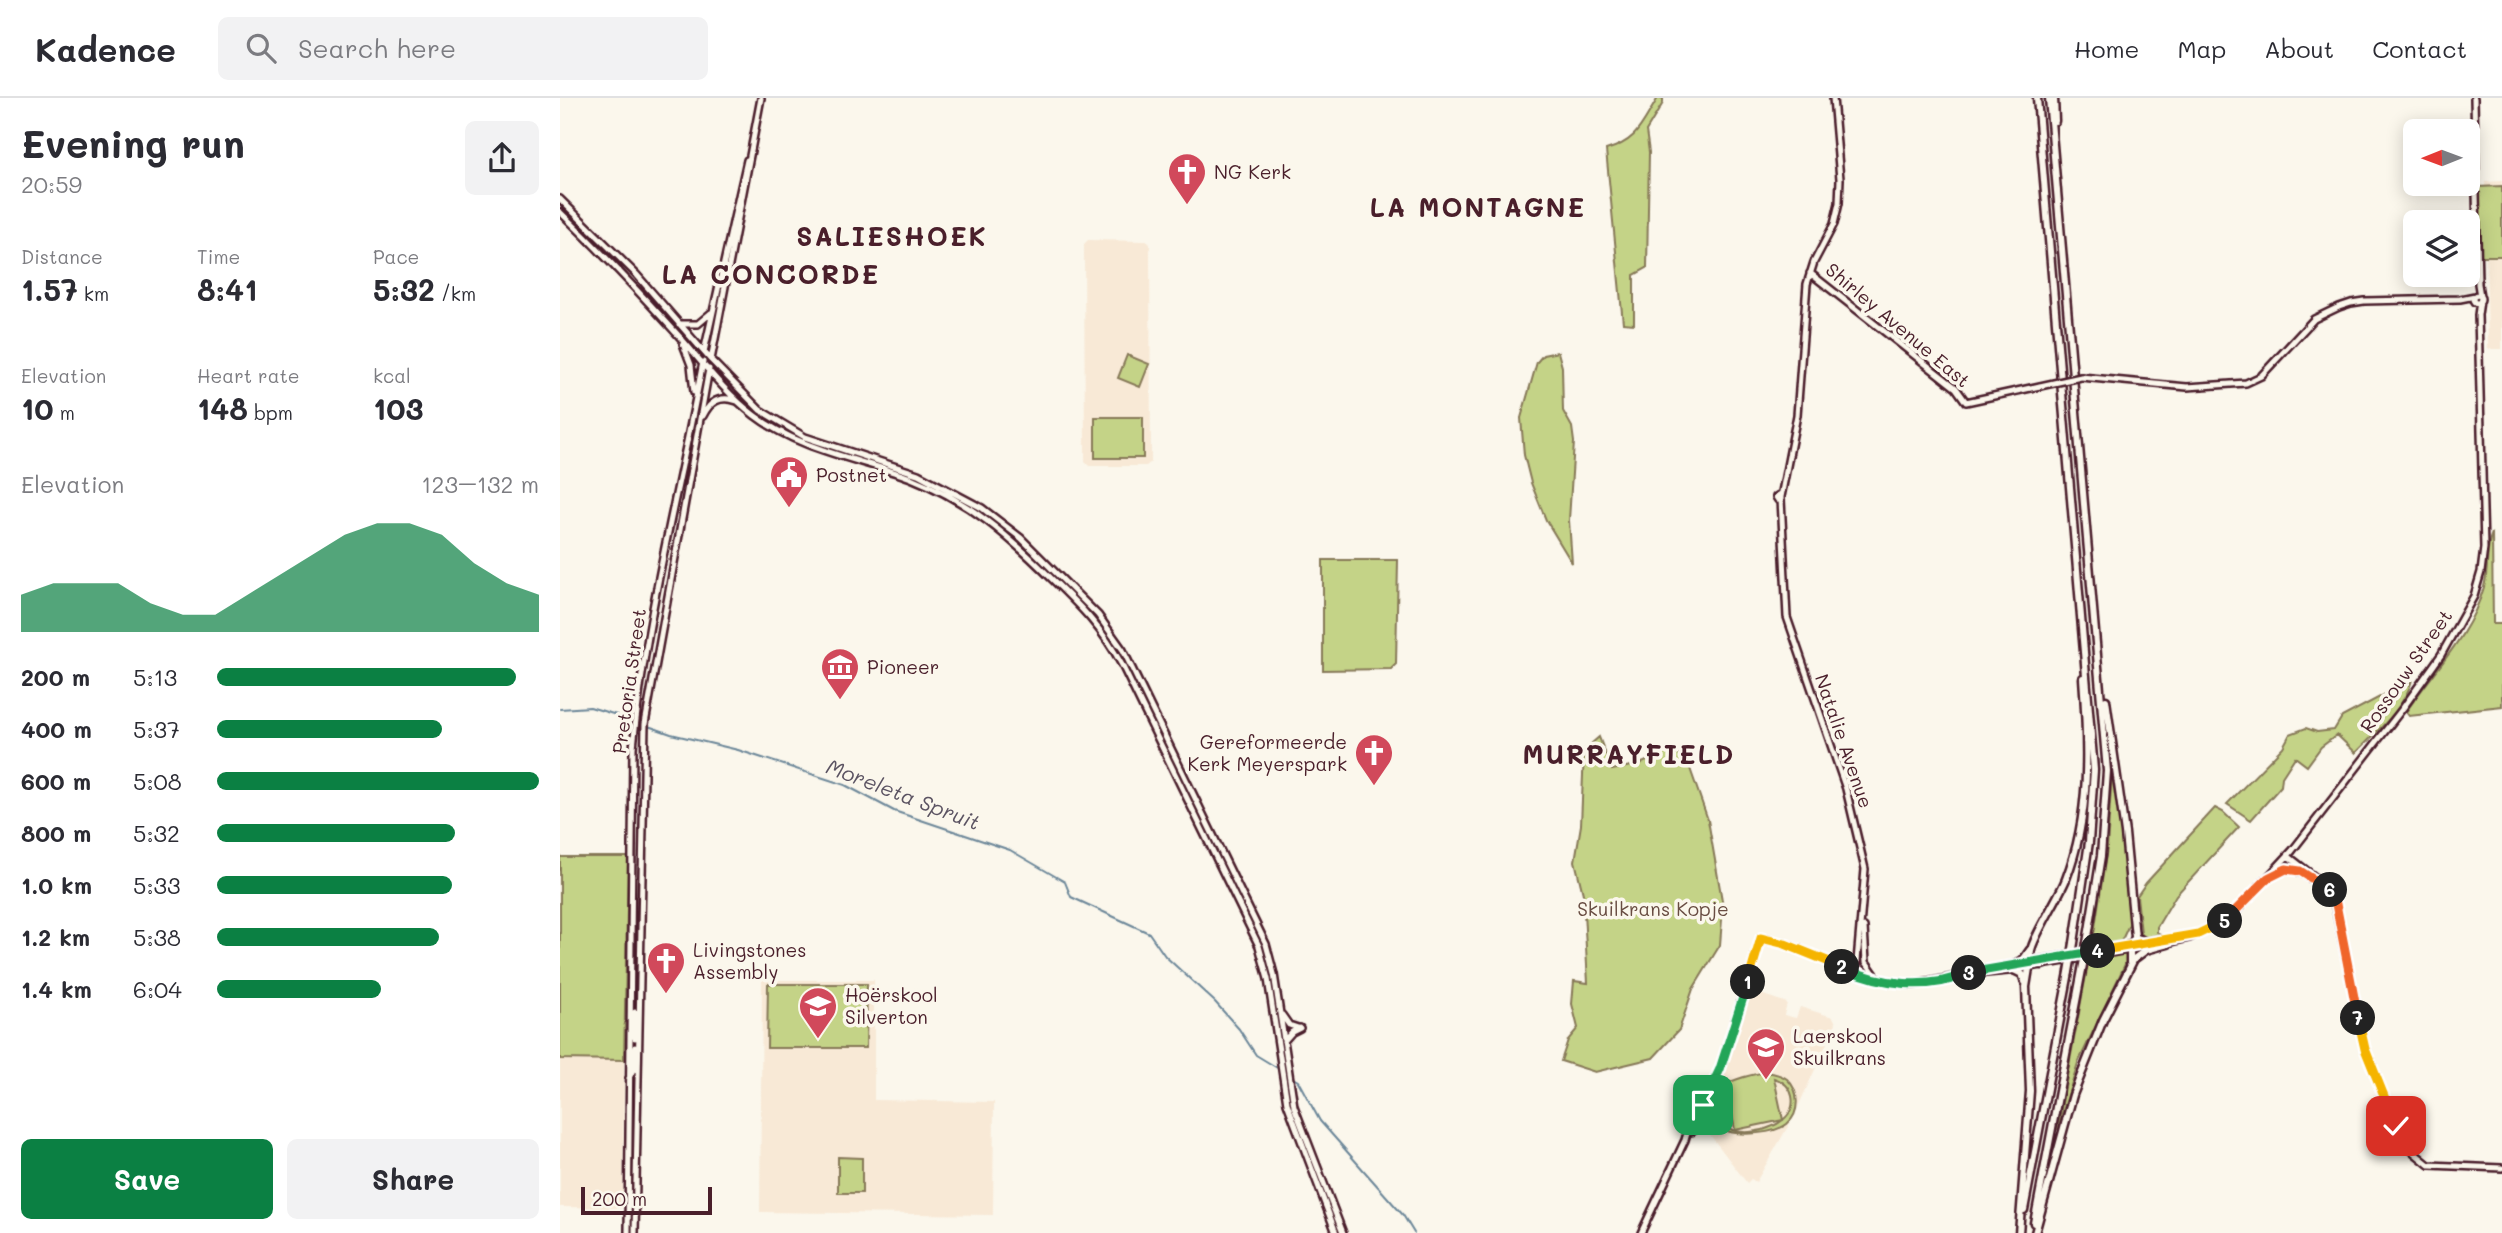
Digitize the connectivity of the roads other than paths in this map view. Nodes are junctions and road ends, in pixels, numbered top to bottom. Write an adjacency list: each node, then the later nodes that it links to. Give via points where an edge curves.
1 (761, 98): 6 (main road, Pretoria Street)
2 (1833, 98): 9 (main road, Natalie Avenue, via 1839,203)
3 (2037, 98): 21 (highway)
4 (2051, 98): 22 (highway)
5 (2474, 98): 10 (main road, Rossouw Street)
6 (752, 144): 11 (main road, Pretoria Street); 15 (main road, Pretoria Street)
7 (560, 199): 12 (main road)
8 (560, 212): 13 (main road)
9 (1810, 273): 10 (main road, Shirley Avenue East, bridge, via 1956,388 1966,402 2081,377 2187,387 2246,383 2261,376 2314,319 2339,307 2364,301); 26 (main road, Natalie Avenue, via 1796,421 1779,498 1788,625 1846,789 1865,869)
10 (2477, 299): 23 (main road, Rossouw Street, via 2484,540 2474,596 2432,669)
11 (712, 311): 12 (main road, via 698,324); 14 (main road, Pretoria Street)
12 (680, 324): 14 (main road)
13 (677, 334): 16 (main road); 19 (main road, via 693,372)
14 (704, 353): 15 (main road); 16 (main road, Pretoria Street)
15 (711, 360): 17 (main road, Pretoria Street); 41 (main road, via 760,410 782,425 820,443 918,474 990,513 1098,615 1126,657 1260,930)
16 (702, 363): 17 (main road); 19 (main road, Pretoria Street)
17 (709, 370): 18 (main road); 20 (main road, Pretoria Street)
18 (740, 402): 20 (main road, via 716,400); 47 (main road, via 802,443 912,479 970,509 1002,531 1103,632 1259,946 1292,1121)
19 (694, 409): 43 (main road, Pretoria Street, via 669,526 633,748)
20 (701, 421): 40 (main road, Pretoria Street, via 648,699 643,750)
21 (2075, 543): 32 (highway, via 2087,738 2082,818 2065,881); 50 (highway, bridge, via 2094,789 2090,842)
22 (2098, 646): 29 (highway, via 2125,833); 51 (highway, bridge, via 2107,790 2101,856)
23 (2288, 856): 24 (main road, Rossouw Street); 25 (main road)
24 (2268, 878): 25 (main road, via 2294,869); 27 (main road, Rossouw Street, via 2230,918)
25 (2325, 885): 44 (main road, via 2336,904 2365,1049 2396,1126 2412,1152 2429,1165)
26 (1862, 920): 37 (main road, Natalie Avenue); 38 (main road, via 1866,962)
27 (2198, 934): 28 (main road, Rossouw Street); 30 (main road, Rossouw Street)
28 (2146, 942): 29 (highway)
29 (2133, 944): 30 (main road, Rossouw Street); 31 (highway); 34 (main road, Rossouw Street); 36 (highway)
30 (2168, 944): 36 (highway, via 2140,953)
31 (2120, 947): 33 (main road)
32 (2030, 949): 33 (highway); 35 (highway)
33 (2031, 963): 34 (highway); 35 (main road); 39 (highway)
34 (2042, 965)
35 (2014, 967): 38 (main road, via 1913,985); 39 (highway)
36 (2129, 969): 51 (highway, via 2073,1094)
37 (1856, 973): 38 (main road); 49 (main road, via 1761,938 1720,1069)
38 (1878, 979)
39 (2026, 987): 50 (highway, via 2030,1091)
40 (639, 1007): 43 (main road); 46 (main road, Pretoria Street)
41 (1280, 1009): 42 (main road); 42 (main road, via 1286,1022 1299,1028)
42 (1284, 1041): 48 (main road, via 1299,1122)
43 (629, 1078): 45 (main road, Pretoria Street)
44 (2501, 1168)
45 (628, 1233)
46 (635, 1233)
47 (1336, 1233)
48 (1343, 1233)
49 (1641, 1233)
50 (2019, 1233)
51 (2034, 1233)

